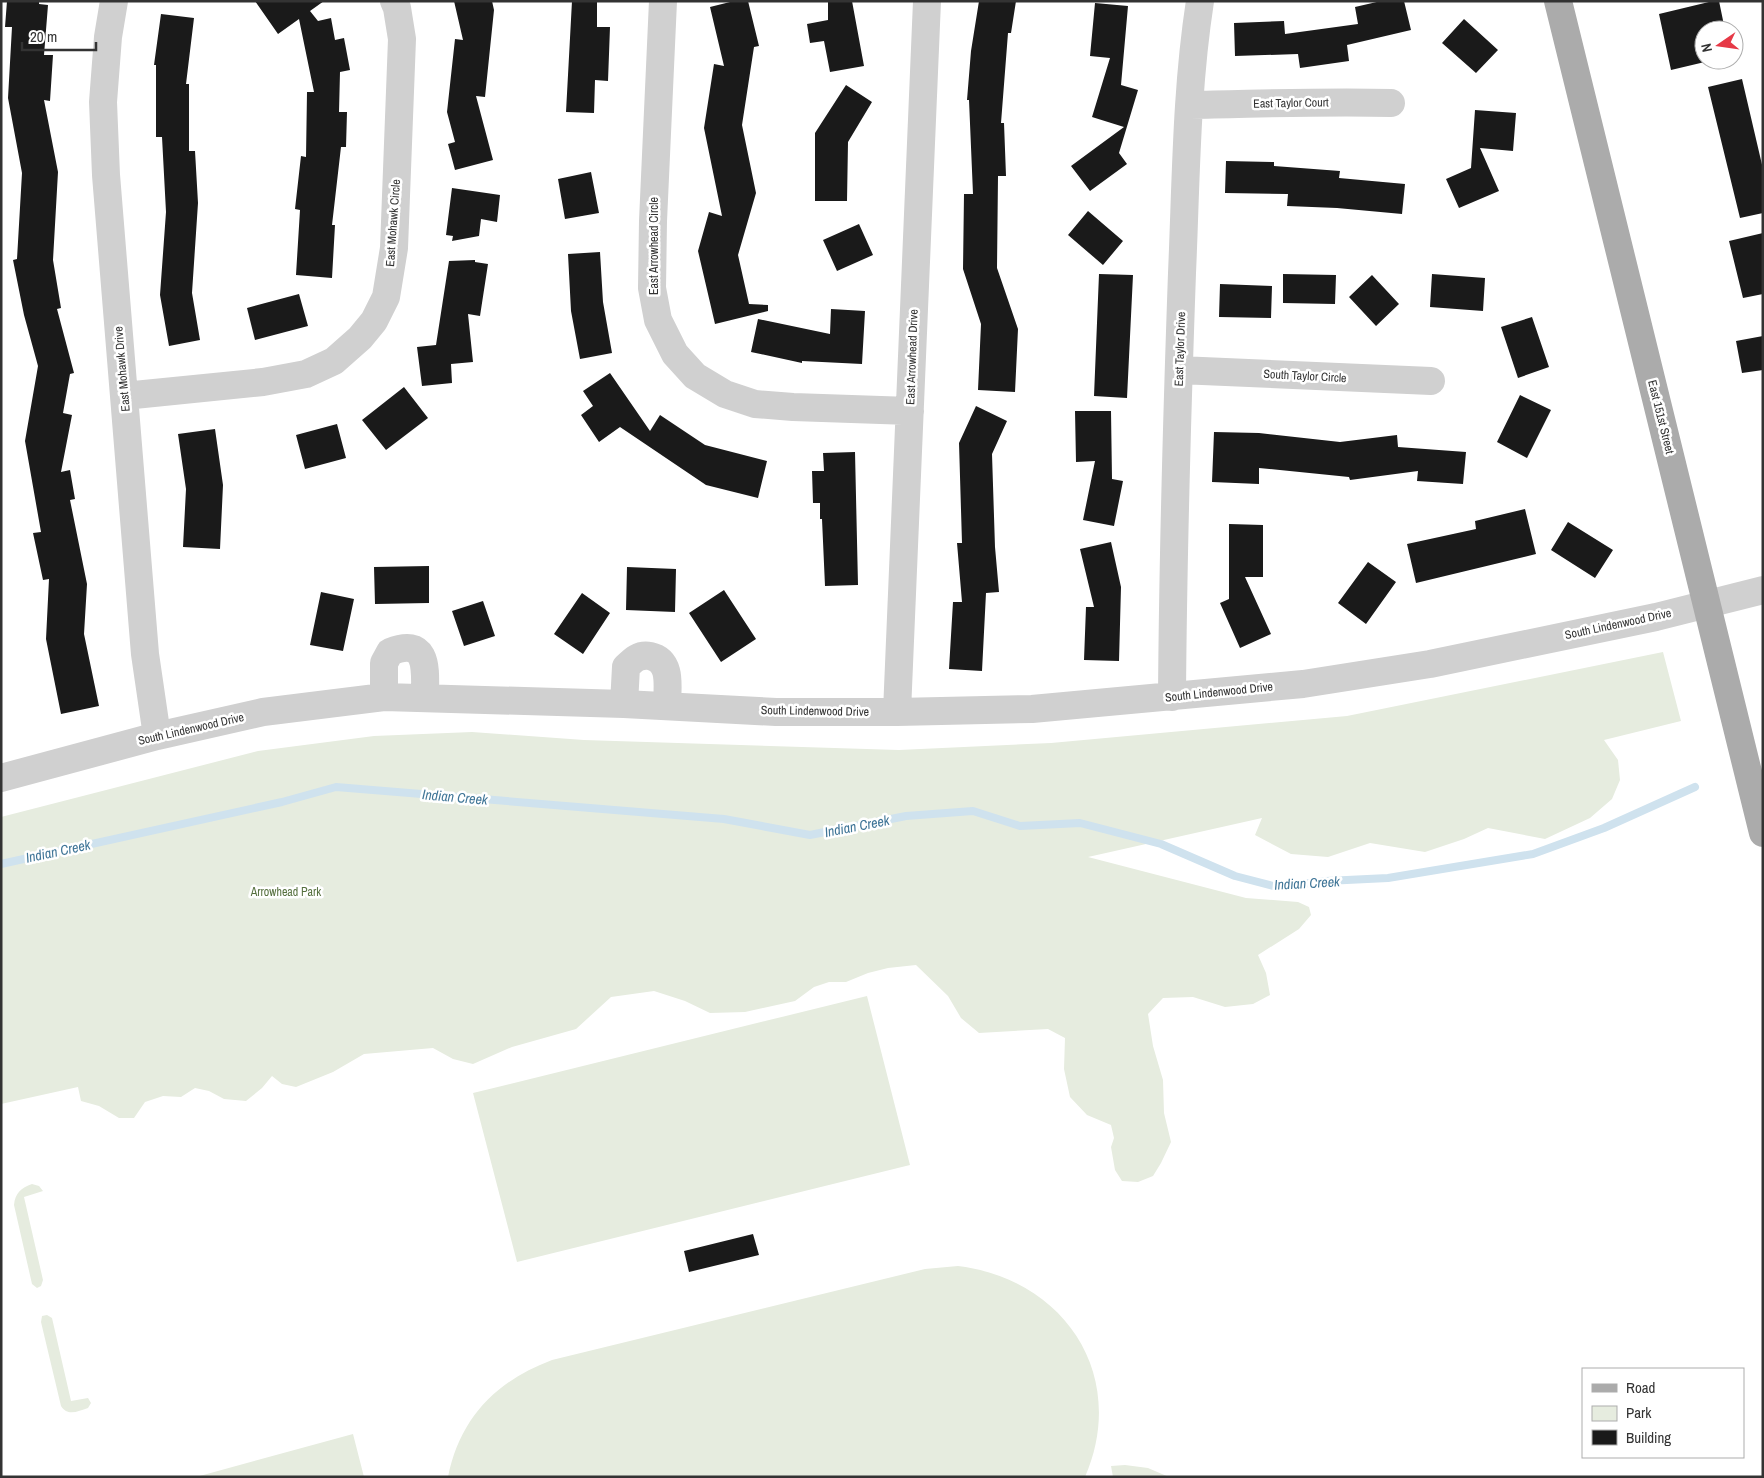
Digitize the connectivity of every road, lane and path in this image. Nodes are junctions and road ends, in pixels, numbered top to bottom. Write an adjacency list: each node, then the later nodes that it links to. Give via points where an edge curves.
1 (114, 1): 11 (street, East Mohawk Drive, via 103,102)
2 (394, 1): 11 (street, East Mohawk Circle, via 402,39 394,248 386,297 374,321 334,361 306,374 263,382)
3 (662, 1): 12 (street, East Arrowhead Circle, via 652,288 658,320 675,354 695,376 725,394 754,404)
4 (927, 1): 12 (street, East Arrowhead Drive)
5 (1200, 1): 8 (street, East Taylor Drive)
6 (1558, 1): 14 (main road, East 151st Street)
7 (1391, 104): 8 (street, East Taylor Court)
8 (1190, 105): 9 (street, East Taylor Drive)
9 (1179, 370): 10 (street, South Taylor Circle); 16 (street, East Taylor Drive)
10 (1431, 381)
11 (124, 396): 21 (street, East Mohawk Drive, via 146,654)
12 (910, 411): 20 (street, East Arrowhead Drive)
13 (1763, 590): 14 (street, South Lindenwood Drive)
14 (1707, 603): 16 (street, South Lindenwood Drive, via 1430,664 1303,684); 23 (main road, East 151st Street)
15 (384, 697): 17 (street, South Lindenwood Drive); 17 (street, via 384,663 390,652 403,646 420,654 424,664); 21 (street, South Lindenwood Drive, via 263,712)
16 (1172, 697): 20 (street, South Lindenwood Drive, via 1032,709)
17 (425, 698): 18 (street, South Lindenwood Drive)
18 (624, 704): 19 (street, South Lindenwood Drive); 19 (street, via 626,667 634,658 644,655 656,657 665,665 668,676)
19 (666, 706): 20 (street, South Lindenwood Drive, via 776,712)
20 (897, 712)
21 (157, 736): 22 (street, South Lindenwood Drive)
22 (1, 778)
23 (1763, 833)

